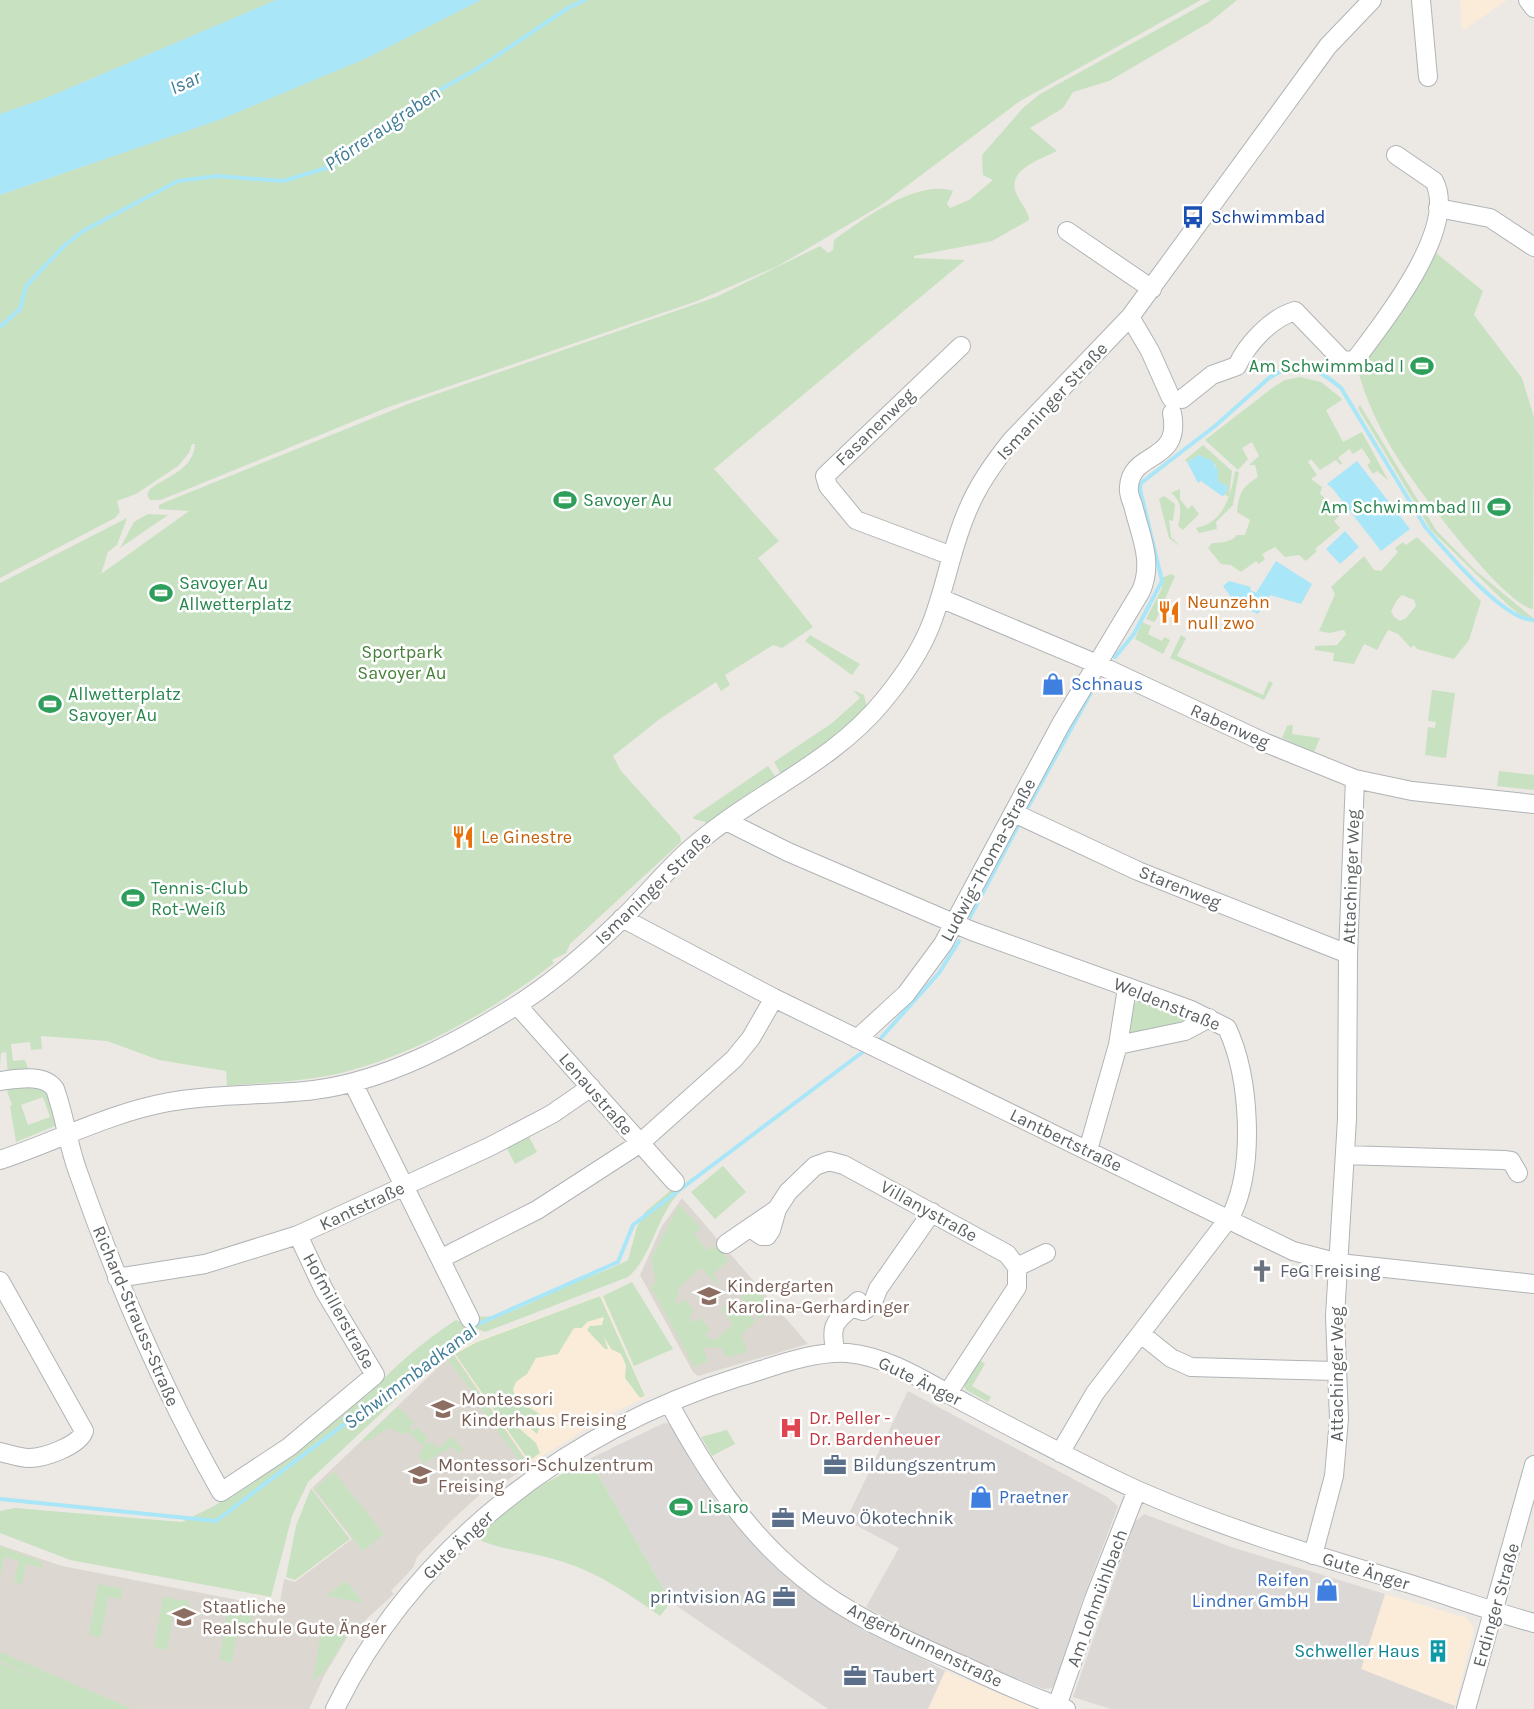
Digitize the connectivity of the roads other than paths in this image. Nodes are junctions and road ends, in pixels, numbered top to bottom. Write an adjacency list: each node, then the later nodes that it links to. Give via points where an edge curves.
1 (1372, 0): 10 (street, Ismaninger Straße, via 1328,46)
2 (1421, 0): 5 (street)
3 (1528, 0): 4 (street)
4 (1534, 8)
5 (1428, 77)
6 (1396, 155): 7 (street, via 1434,181)
7 (1438, 208): 9 (street, via 1490,218); 13 (street, via 1426,255 1354,360 1343,361 1295,311 1285,314 1248,347 1237,366 1212,375)
8 (1067, 231): 10 (street)
9 (1534, 247)
10 (1152, 289): 11 (street, Ismaninger Straße)
11 (1130, 317): 13 (street); 14 (street, Ismaninger Straße, via 1005,449 969,507)
12 (961, 346): 14 (street, Fasanenweg, via 825,476 828,486 856,520)
13 (1175, 404): 16 (street, Ludwig-Thoma-Straße, via 1171,441 1136,469 1129,487 1148,556 1147,577)
14 (952, 556): 15 (street, Ismaninger Straße)
15 (940, 598): 16 (street, Rabenweg); 20 (street, Ismaninger Straße, via 912,662 869,716 821,760)
16 (1097, 664): 17 (street, Rabenweg, via 1266,743); 19 (street, Ludwig-Thoma-Straße)
17 (1355, 779): 18 (street, Rabenweg, via 1412,791); 23 (street, Attachinger Weg)
18 (1534, 804)
19 (1014, 813): 22 (street, Ludwig-Thoma-Straße); 23 (street, Starenweg, via 1138,871)
20 (726, 820): 21 (street, Ismaninger Straße, via 681,857); 22 (street, Weldenstraße, via 788,852)
21 (622, 918): 25 (street, Lantbertstraße); 26 (street, Ismaninger Straße, via 572,964)
22 (956, 924): 24 (street, Weldenstraße); 28 (street, Ludwig-Thoma-Straße, via 917,981)
23 (1348, 954): 36 (street, Attachinger Weg)
24 (1127, 988): 27 (street, Weldenstraße); 29 (street)
25 (774, 998): 28 (street, Lantbertstraße); 34 (street, via 734,1059)
26 (517, 1005): 31 (street, Ismaninger Straße, via 440,1048); 32 (street, Lenaustraße)
27 (1209, 1018): 29 (street, via 1185,1030); 42 (street, Weldenstraße, via 1227,1028 1244,1081 1242,1189)
28 (857, 1039): 35 (street, Lantbertstraße)
29 (1118, 1045): 35 (street)
30 (0, 1081): 33 (street, Richard-Strauss-Straße, via 33,1079 50,1083)
31 (354, 1083): 33 (street, Ismaninger Straße, via 290,1093 171,1101 128,1111); 40 (street)
32 (591, 1087): 34 (street, Lenaustraße); 40 (street, Kantstraße, via 535,1123)
33 (69, 1133): 37 (street, Ismaninger Straße); 49 (street, Richard-Strauss-Straße, via 70,1150)
34 (639, 1144): 39 (street, Lenaustraße); 46 (street, via 537,1210)
35 (1088, 1150): 42 (street, Lantbertstraße)
36 (1345, 1155): 38 (street, via 1504,1160 1511,1161); 47 (street, Attachinger Weg)
37 (0, 1160)
38 (1518, 1173)
39 (675, 1182)
40 (404, 1186): 43 (street, Kantstraße); 46 (street)
41 (932, 1212): 44 (street, Villanystraße, via 836,1162 824,1162 788,1192 777,1209); 48 (street, Villanystraße, via 1006,1254); 54 (street, via 867,1310 851,1307 835,1323)
42 (1227, 1220): 47 (street, Lantbertstraße, via 1293,1251); 53 (street, Weldenstraße)
43 (298, 1235): 49 (street, Kantstraße, via 205,1264); 62 (street, Hofmillerstraße, via 324,1290 375,1375 289,1447)
44 (726, 1244)
45 (1046, 1253): 48 (street)
46 (442, 1258): 52 (street)
47 (1339, 1263): 51 (street, Lantbertstraße); 55 (street, Attachinger Weg)
48 (1017, 1267): 56 (street, via 1017,1287)
49 (117, 1278): 62 (street, Richard-Strauss-Straße, via 181,1422)
50 (0, 1281): 58 (street, via 84,1431 75,1442 40,1457)
51 (1534, 1284)
52 (470, 1319)
53 (1142, 1334): 55 (street, via 1172,1358 1191,1367); 59 (street, Weldenstraße, via 1084,1410)
54 (836, 1353): 56 (street, Gute Änger, via 873,1358); 57 (street, Gute Änger, via 766,1369)
55 (1336, 1371): 63 (street, Attachinger Weg, via 1336,1466)
56 (947, 1394): 59 (street, Gute Änger)
57 (669, 1403): 66 (street, Angerbrunnenstraße, via 735,1509 803,1578 909,1642); 67 (street, Gute Änger, via 556,1463 469,1532 388,1621)
58 (0, 1452)
59 (1060, 1453): 61 (street, Gute Änger)
60 (1534, 1465): 64 (street, Erdinger Straße)
61 (1137, 1490): 63 (street, Gute Änger); 66 (street, Am Lohmühlbach, via 1094,1599)
62 (221, 1492)
63 (1314, 1555): 64 (street, Gute Änger)
64 (1494, 1611): 65 (street, Gute Änger); 68 (street, Erdinger Straße)
65 (1534, 1623)
66 (1060, 1708)
67 (335, 1709)
68 (1466, 1709)

